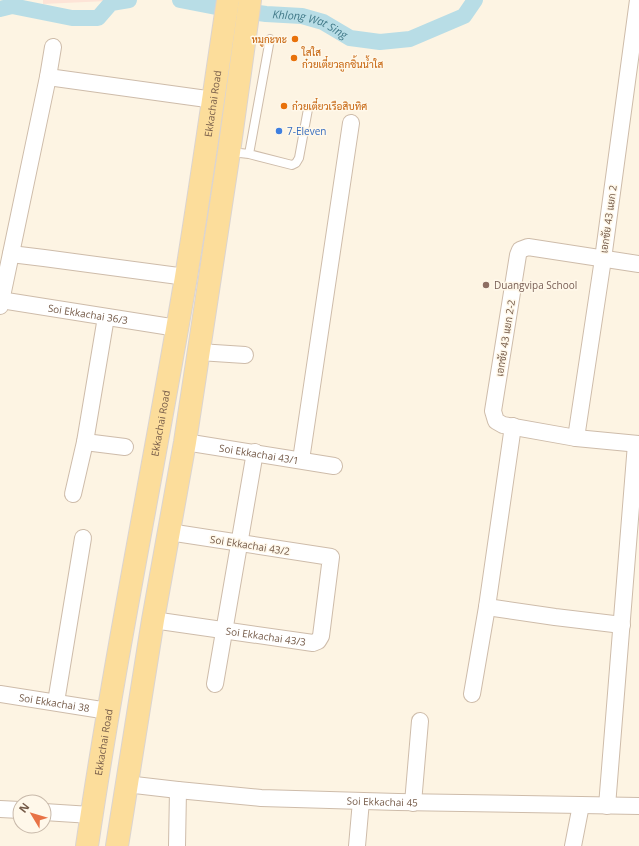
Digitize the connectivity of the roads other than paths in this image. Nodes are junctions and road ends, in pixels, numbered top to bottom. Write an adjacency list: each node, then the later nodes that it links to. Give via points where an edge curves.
1 (228, 0): 7 (main road, Ekkachai Road)
2 (250, 0): 10 (main road)
3 (638, 0): 12 (street, เอกชัย 43 แยก 2)
4 (270, 38): 10 (lane)
5 (53, 47): 6 (street)
6 (48, 77): 7 (street); 11 (street)
7 (214, 100): 14 (main road, Ekkachai Road)
8 (308, 109): 10 (lane, via 296,163 292,165)
9 (351, 123): 27 (street)
10 (239, 153): 18 (main road)
11 (11, 254): 14 (street); 15 (street)
12 (603, 259): 13 (street); 20 (street, เอกชัย 43 แยก 2-2, via 528,247 520,250 493,411 496,421); 21 (street, เอกชัย 43 แยก 2)
13 (639, 264)
14 (186, 277): 17 (main road, Ekkachai Road)
15 (0, 302): 16 (street, Soi Ekkachai 36/3)
16 (106, 317): 17 (street, Soi Ekkachai 36/3); 22 (street)
17 (177, 328): 30 (main road, Ekkachai Road)
18 (199, 352): 19 (street); 23 (main road)
19 (245, 355)
20 (513, 426): 21 (street); 36 (street)
21 (576, 438): 24 (street)
22 (85, 442): 25 (street); 29 (street)
23 (185, 442): 26 (street, Soi Ekkachai 43/1); 31 (main road)
24 (637, 444): 38 (street)
25 (125, 447)
26 (255, 452): 27 (street, Soi Ekkachai 43/1); 34 (street)
27 (301, 460): 28 (street, Soi Ekkachai 43/1)
28 (334, 466)
29 (74, 494)
30 (146, 497): 31 (main road); 44 (main road, Ekkachai Road)
31 (175, 502): 32 (main road)
32 (169, 532): 34 (street, Soi Ekkachai 43/2); 37 (main road)
33 (83, 538): 43 (street)
34 (239, 543): 35 (street, Soi Ekkachai 43/2); 39 (street)
35 (331, 557): 39 (street, Soi Ekkachai 43/3, via 318,641 313,644)
36 (487, 607): 38 (street); 42 (street)
37 (153, 620): 39 (street, Soi Ekkachai 43/3); 46 (main road)
38 (622, 626): 51 (street)
39 (224, 630): 40 (street)
40 (216, 684)
41 (0, 694): 43 (street, Soi Ekkachai 38)
42 (472, 694)
43 (56, 702): 44 (street, Soi Ekkachai 38)
44 (108, 711): 56 (main road, Ekkachai Road)
45 (420, 721): 49 (street)
46 (126, 784): 47 (street, Soi Ekkachai 45); 58 (main road)
47 (178, 790): 48 (street, Soi Ekkachai 45, via 261,798); 59 (street)
48 (360, 801): 49 (street, Soi Ekkachai 45); 60 (street)
49 (413, 803): 50 (street, Soi Ekkachai 45)
50 (582, 806): 51 (street, Soi Ekkachai 45); 61 (street)
51 (607, 806): 52 (street, Soi Ekkachai 45)
52 (639, 806)
53 (0, 809): 54 (street)
54 (12, 810)
55 (52, 813): 56 (street)
56 (91, 815): 57 (main road, Ekkachai Road)
57 (87, 846)
58 (117, 846)
59 (177, 846)
60 (357, 846)
61 (573, 846)

